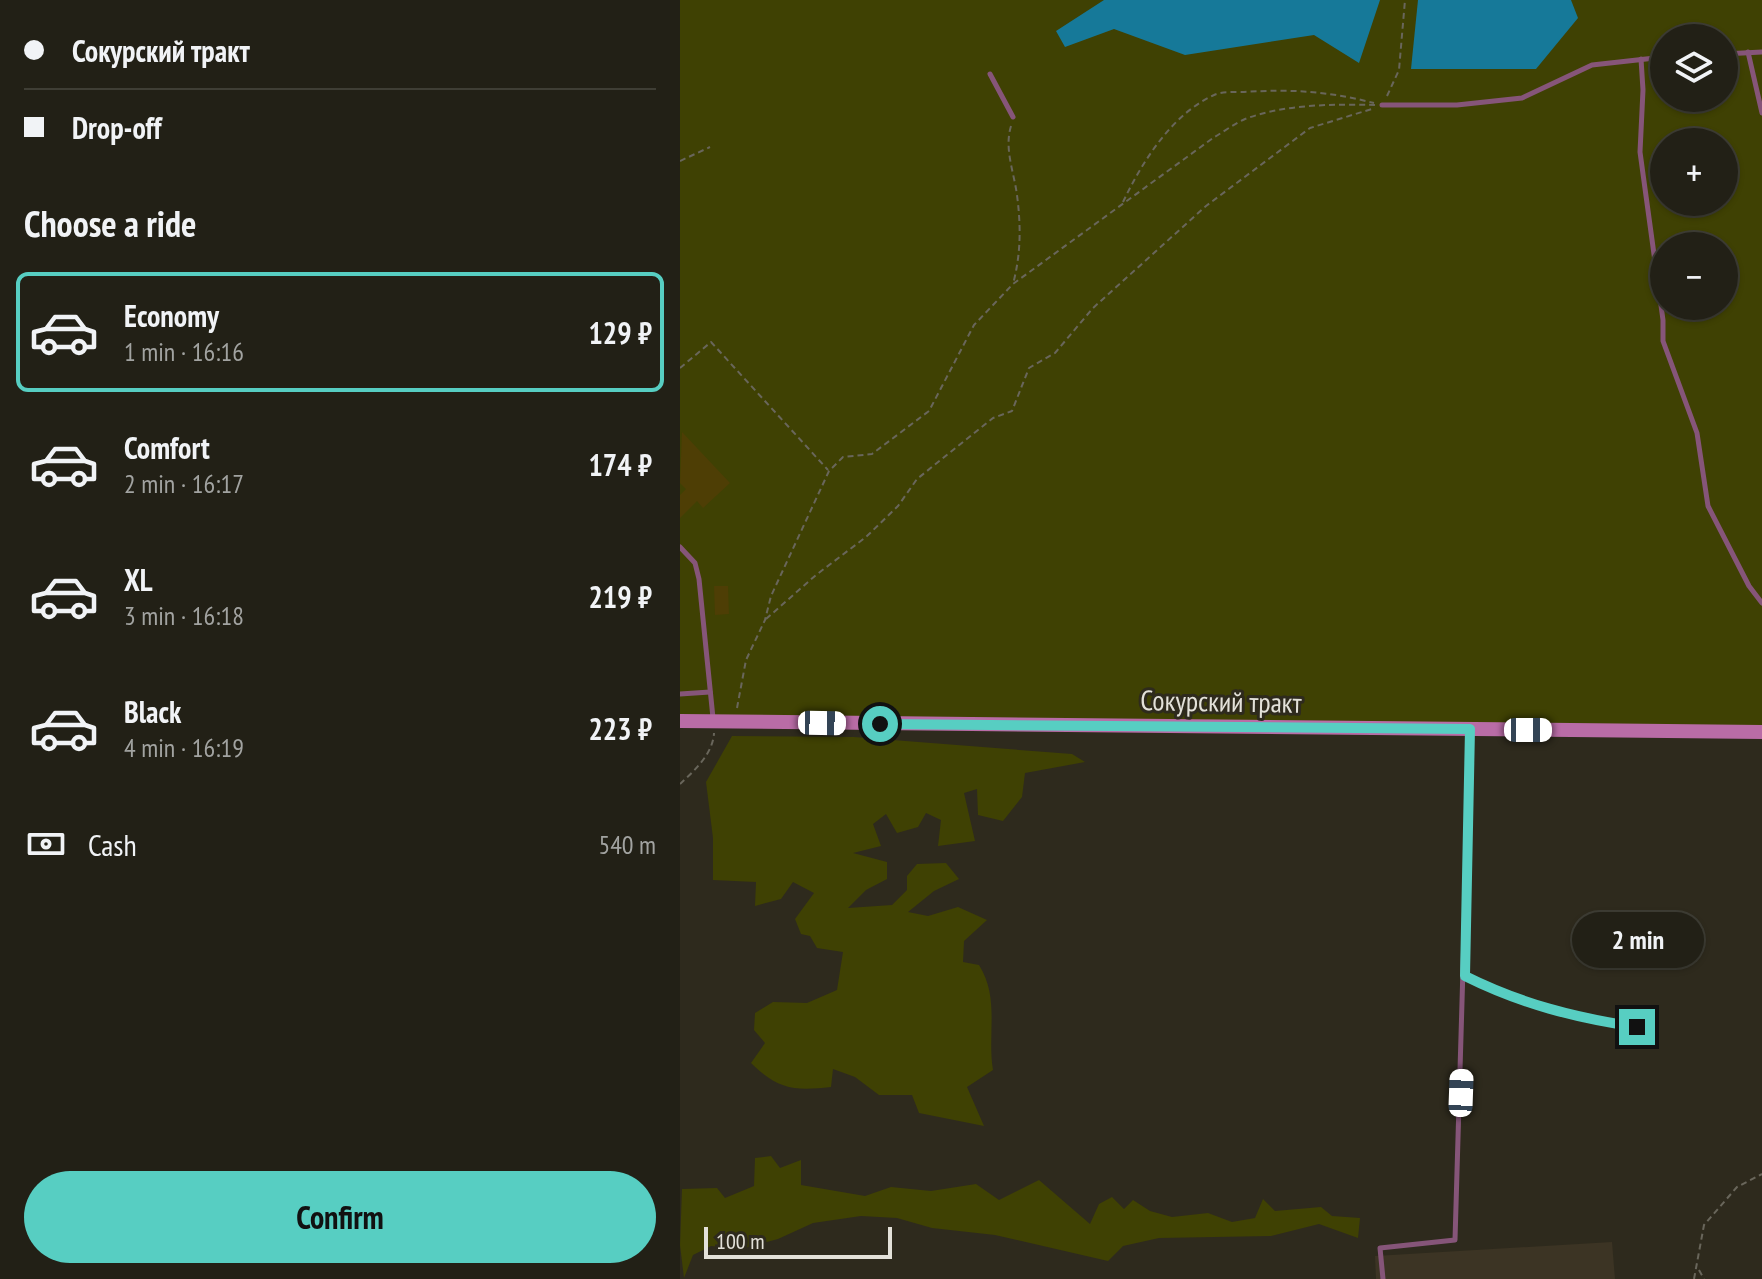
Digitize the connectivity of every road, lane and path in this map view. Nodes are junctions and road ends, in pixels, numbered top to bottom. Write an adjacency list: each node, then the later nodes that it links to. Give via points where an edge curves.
1 (1405, 0): 8 (path, via 1399,70)
2 (1748, 52): 3 (lane); 4 (lane); 9 (lane)
3 (1762, 52)
4 (1738, 53)
5 (1650, 58): 6 (lane)
6 (1641, 59): 8 (lane, via 1592,65 1522,98); 18 (lane, via 1640,152 1663,341 1697,433 1708,506)
7 (990, 74): 10 (lane)
8 (1382, 105): 13 (path, via 1341,104 1245,119); 13 (path, via 1302,89 1217,93 1181,115); 19 (path, via 1310,128 1206,206 1093,308 1055,353 1029,368 1012,411 993,418 917,479 866,537)
9 (1762, 113)
10 (1013, 117): 14 (path, via 1007,140 1021,252)
11 (710, 147): 12 (path)
12 (680, 161)
13 (1122, 205): 14 (path)
14 (1013, 284): 16 (path, via 974,325 929,411 872,454 843,457)
15 (680, 368): 16 (path, via 711,342)
16 (829, 471): 19 (path)
17 (680, 547): 20 (lane, via 695,563 699,579)
18 (1762, 603)
19 (765, 620): 24 (path, via 746,660)
20 (710, 692): 21 (lane); 23 (lane)
21 (680, 694)
22 (680, 721): 23 (street, Сокурский тракт)
23 (714, 722): 24 (street, Сокурский тракт); 27 (path, via 714,742)
24 (734, 723): 25 (street, Сокурский тракт)
25 (1470, 729): 26 (street, Сокурский тракт); 28 (lane)
26 (1762, 732)
27 (680, 784)
28 (1465, 976): 29 (lane, via 1530,1005); 32 (lane, via 1455,1240 1380,1248)
29 (1637, 1027)
30 (1762, 1174): 31 (path, via 1737,1187 1704,1225)
31 (1698, 1269): 33 (path); 34 (path)
32 (1383, 1279)
33 (1694, 1279)
34 (1704, 1279)

